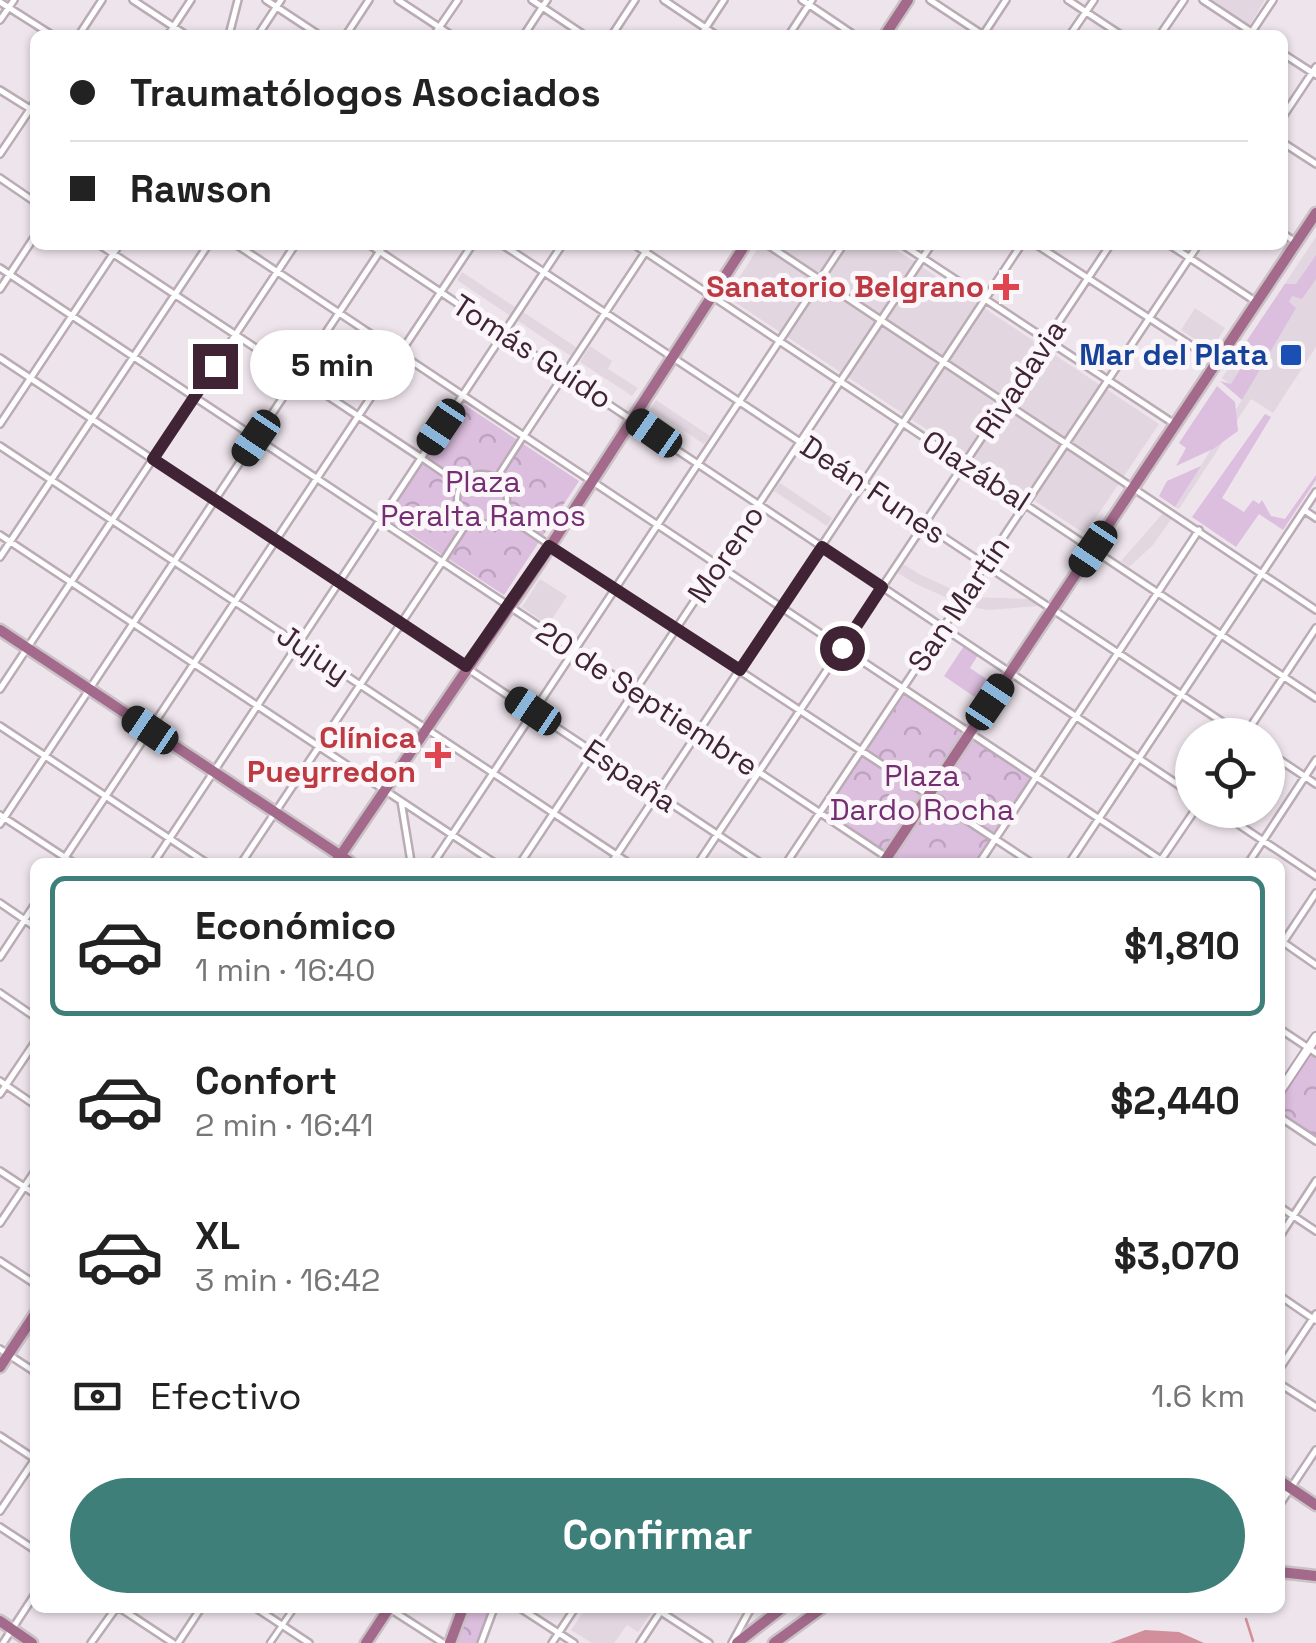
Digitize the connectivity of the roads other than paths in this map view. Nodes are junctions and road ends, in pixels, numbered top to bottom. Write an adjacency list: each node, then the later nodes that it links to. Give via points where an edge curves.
1 (14, 0): 28 (street)
2 (102, 0): 35 (street)
3 (133, 0): 31 (street)
4 (191, 0): 31 (street)
5 (238, 0): 38 (street)
6 (266, 0): 26 (street)
7 (369, 0): 41 (street)
8 (398, 0): 32 (street)
9 (458, 0): 32 (street)
10 (532, 0): 27 (street)
11 (547, 0): 27 (street)
12 (635, 0): 45 (street)
13 (664, 0): 33 (street)
14 (724, 0): 33 (street)
15 (802, 0): 25 (street)
16 (908, 0): 49 (main road)
17 (930, 0): 50 (street)
18 (1006, 0): 51 (street)
19 (1068, 0): 29 (street)
20 (1094, 0): 29 (street)
21 (1184, 0): 54 (street)
22 (1202, 0): 55 (street)
23 (1273, 0): 56 (street)
24 (0, 2): 28 (street)
25 (811, 2): 47 (street); 48 (street)
26 (279, 3): 39 (street); 40 (street)
27 (542, 7): 43 (street); 44 (street)
28 (8, 8): 30 (street); 34 (street)
29 (1086, 12): 52 (street); 53 (street)
30 (0, 20)
31 (173, 26): 36 (street); 37 (street)
32 (439, 28): 42 (street)
33 (706, 28): 46 (street)
34 (44, 30)
35 (83, 30)
36 (171, 30)
37 (179, 30)
38 (230, 30)
39 (261, 30)
40 (313, 30)
41 (349, 30)
42 (442, 30)
43 (527, 30)
44 (576, 30)
45 (615, 30)
46 (709, 30)
47 (792, 30)
48 (847, 30)
49 (888, 30)
50 (975, 30)
51 (986, 30)
52 (1073, 30)
53 (1113, 30)
54 (1163, 30)
55 (1246, 30)
56 (1254, 30)
57 (1288, 56): 58 (street)
58 (1315, 72): 61 (street)
59 (0, 90): 60 (street)
60 (30, 108)
61 (1288, 110)
62 (30, 114): 64 (street)
63 (1288, 146): 65 (street)
64 (0, 154)
65 (1316, 164)
66 (0, 178): 67 (street)
67 (30, 199)
68 (1316, 213): 70 (main road)
69 (1288, 237): 70 (street)
70 (1297, 242): 108 (main road)
71 (30, 244): 100 (street)
72 (108, 250): 94 (street)
73 (115, 250): 94 (street)
74 (205, 250): 105 (street)
75 (246, 250): 98 (street)
76 (292, 250): 98 (street)
77 (381, 250): 109 (street)
78 (385, 250): 104 (street, Tomás Guido)
79 (469, 250): 104 (street)
80 (511, 250): 99 (street, Deán Funes)
81 (559, 250): 99 (street)
82 (643, 250): 93 (street, Olazábal)
83 (743, 250): 106 (main road)
84 (775, 250): 102 (street)
85 (841, 250): 102 (street)
86 (910, 250): 95 (street)
87 (928, 250): 95 (street, Moreno)
88 (1018, 250): 107 (street)
89 (1046, 250): 101 (street)
90 (1107, 250): 101 (street, Rivadavia)
91 (1177, 250): 96 (street)
92 (1195, 250): 96 (street, San Martín)
93 (646, 252): 106 (street, Olazábal); 110 (street)
94 (113, 253): 105 (street); 111 (street)
95 (922, 258): 107 (street); 113 (street, Moreno)
96 (1189, 258): 108 (street); 112 (street, San Martín)
97 (0, 268): 100 (street, 20 de Septiembre)
98 (278, 271): 109 (street); 115 (street)
99 (544, 272): 110 (street, Deán Funes); 114 (street)
100 (10, 274): 103 (street); 111 (street, 20 de Septiembre)
101 (1088, 278): 112 (street); 116 (street, Rivadavia)
102 (820, 280): 113 (street); 117 (street)
103 (0, 289)
104 (441, 292): 114 (street, Tomás Guido); 118 (street)
105 (175, 294): 115 (street); 120 (street)
106 (712, 296): 117 (street, Olazábal); 119 (main road)
107 (985, 300): 116 (street); 122 (street)
108 (1257, 302): 123 (main road)
109 (340, 312): 118 (street); 125 (street)
110 (605, 313): 119 (street, Deán Funes); 124 (street)
111 (72, 316): 120 (street, 20 de Septiembre); 126 (street)
112 (1150, 318): 123 (street); 128 (street, San Martín)
113 (881, 320): 122 (street); 127 (street, Moreno)
114 (504, 332): 124 (street, Tomás Guido); 129 (street)
115 (236, 335): 125 (street); 130 (street)
116 (1047, 340): 128 (street); 132 (street, Rivadavia)
117 (780, 341): 127 (street, Olazábal); 131 (street)
118 (401, 352): 129 (street); 133 (street)
119 (672, 356): 131 (street, Deán Funes); 134 (main road)
120 (134, 357): 130 (street, 20 de Septiembre); 135 (street)
121 (0, 358): 126 (street, España)
122 (944, 362): 132 (street); 137 (street)
123 (1217, 362): 138 (main road)
124 (565, 373): 134 (street, Tomás Guido); 139 (street)
125 (298, 376): 133 (street); 140 (street)
126 (30, 378): 135 (street, España); 136 (street)
127 (840, 381): 137 (street, Olazábal); 141 (street, Moreno)
128 (1107, 381): 138 (street); 142 (street, San Martín)
129 (461, 396): 139 (street); 144 (street)
130 (194, 397): 140 (street, 20 de Septiembre); 145 (street)
131 (739, 402): 141 (street, Deán Funes); 146 (street)
132 (1006, 402): 142 (street); 147 (street, Rivadavia)
133 (358, 416): 144 (street); 148 (street)
134 (632, 418): 146 (street, Tomás Guido); 151 (main road)
135 (92, 419): 145 (street, España); 150 (street)
136 (0, 424)
137 (903, 424): 147 (street, Olazábal); 152 (street)
138 (1176, 425): 154 (main road)
139 (522, 437): 149 (street); 151 (street)
140 (256, 438): 148 (street, 20 de Septiembre); 156 (street)
141 (800, 442): 152 (street, Deán Funes); 158 (street, Moreno)
142 (1066, 442): 154 (street); 157 (street, San Martín)
143 (0, 446): 150 (street, Jujuy)
144 (420, 458): 153 (street); 162 (street)
145 (153, 459): 156 (street, España); 163 (street)
146 (698, 464): 158 (street, Tomás Guido); 166 (street)
147 (964, 464): 157 (street, Olazábal); 165 (street, Rivadavia)
148 (317, 478): 162 (street, 20 de Septiembre); 169 (street)
149 (496, 478): 153 (street, via 478,474); 160 (street, via 506,494)
150 (51, 480): 163 (street, Jujuy); 170 (street)
151 (590, 481): 166 (street); 171 (main road)
152 (863, 484): 165 (street, Deán Funes); 172 (street)
153 (462, 485): 164 (street, via 458,504)
154 (1134, 487): 167 (street); 173 (main road)
155 (1316, 492): 159 (street)
156 (215, 500): 169 (street, España); 175 (street)
157 (1025, 504): 173 (street, Olazábal); 177 (street, San Martín)
158 (758, 505): 172 (street, Tomás Guido); 178 (street, Moreno)
159 (1304, 510): 161 (street); 179 (street)
160 (502, 513): 164 (street, via 486,523); 171 (street)
161 (1316, 518)
162 (380, 519): 176 (street, 20 de Septiembre); 181 (street)
163 (112, 520): 175 (street, Jujuy); 180 (street)
164 (469, 520): 176 (street)
165 (924, 524): 177 (street, Deán Funes); 182 (street, Rivadavia)
166 (656, 526): 178 (street); 183 (street)
167 (1199, 530): 179 (street); 184 (street)
168 (0, 535): 170 (street)
169 (276, 541): 181 (street, España); 185 (street)
170 (10, 542): 174 (street); 180 (street)
171 (547, 544): 183 (street); 186 (main road)
172 (822, 547): 182 (street, Tomás Guido); 187 (street)
173 (1093, 549): 184 (street, Olazábal); 188 (main road)
174 (0, 557)
175 (174, 562): 185 (street, Jujuy); 190 (street)
176 (442, 562): 186 (street, 20 de Septiembre); 191 (street)
177 (985, 564): 188 (street, Deán Funes); 192 (street, San Martín)
178 (718, 566): 187 (street); 193 (street, Moreno)
179 (1262, 573): 189 (street); 196 (street)
180 (71, 582): 190 (street); 198 (street)
181 (339, 584): 191 (street, España); 197 (street)
182 (882, 587): 192 (street, Tomás Guido); 199 (street, Rivadavia)
183 (615, 588): 193 (street); 200 (street)
184 (1158, 592): 196 (street, Olazábal); 201 (street)
185 (235, 602): 197 (street, Jujuy); 202 (street)
186 (506, 606): 200 (street, 20 de Septiembre); 203 (main road)
187 (781, 608): 199 (street); 204 (street)
188 (1052, 610): 201 (street, Deán Funes); 205 (main road)
189 (1316, 610)
190 (133, 623): 202 (street); 209 (street)
191 (401, 624): 203 (street, España); 207 (street)
192 (943, 627): 205 (street, Tomás Guido); 208 (street, San Martín)
193 (676, 628): 204 (street); 211 (street, Moreno)
194 (1316, 628): 206 (street)
195 (0, 630): 198 (main road)
196 (1221, 635): 206 (street, Olazábal); 212 (street)
197 (299, 645): 207 (street, Jujuy); 214 (street)
198 (28, 648): 209 (main road); 210 (street)
199 (842, 648): 208 (street); 215 (street, Rivadavia)
200 (574, 650): 211 (street, 20 de Septiembre); 216 (street)
201 (1118, 653): 212 (street, Deán Funes); 217 (street)
202 (194, 664): 214 (street); 222 (street)
203 (466, 666): 216 (street, España); 221 (main road)
204 (740, 670): 215 (street); 223 (street)
205 (1011, 672): 217 (street, Tomás Guido); 224 (main road)
206 (1284, 676): 213 (street, Olazábal); 219 (street)
207 (360, 685): 221 (street, Jujuy); 225 (street)
208 (903, 688): 224 (street); 226 (street, San Martín)
209 (90, 689): 222 (main road); 228 (street)
210 (0, 690)
211 (635, 691): 223 (street, 20 de Septiembre); 227 (street, Moreno)
212 (1181, 695): 218 (street, Deán Funes); 229 (street)
213 (1316, 698)
214 (258, 706): 225 (street); 232 (street)
215 (800, 710): 226 (street); 234 (street, Rivadavia)
216 (533, 711): 227 (street, España); 233 (street)
217 (1076, 716): 229 (street, Tomás Guido); 236 (street)
218 (1217, 718)
219 (1255, 718)
220 (0, 726): 228 (street)
221 (425, 728): 233 (street, Jujuy); 239 (main road)
222 (150, 730): 232 (main road); 242 (street)
223 (698, 733): 234 (street, 20 de Septiembre); 240 (street)
224 (970, 733): 236 (street); 241 (main road)
225 (319, 747): 239 (street); 244 (street)
226 (861, 750): 241 (street); 245 (street, San Martín)
227 (594, 752): 240 (street, España); 246 (street, Moreno)
228 (45, 756): 242 (street); 247 (street)
229 (1139, 758): 237 (street, Tomás Guido); 248 (street)
230 (1316, 760): 235 (street)
231 (1285, 763): 235 (street)
232 (214, 772): 244 (main road); 253 (street)
233 (492, 773): 246 (street, Jujuy); 251 (street)
234 (759, 773): 245 (street, 20 de Septiembre); 252 (street, Rivadavia)
235 (1304, 776): 238 (street); 255 (street)
236 (1036, 777): 248 (street); 254 (street)
237 (1175, 782)
238 (1316, 784)
239 (384, 790): 243 (street); 262 (main road)
240 (657, 794): 252 (street, España); 268 (street)
241 (928, 795): 254 (street); 273 (main road)
242 (106, 797): 253 (street); 257 (street)
243 (400, 800): 251 (street); 263 (street)
244 (274, 813): 260 (street); 261 (main road)
245 (820, 813): 271 (street, San Martín); 272 (street, 20 de Septiembre)
246 (553, 814): 266 (street, Moreno); 267 (street, Jujuy)
247 (1, 819): 256 (street)
248 (1099, 819): 276 (street); 277 (street)
249 (1184, 828): 278 (street)
250 (1244, 828): 255 (street)
251 (451, 834): 264 (street); 265 (street)
252 (718, 835): 269 (street, Rivadavia); 270 (street, España)
253 (170, 839): 258 (street); 259 (street)
254 (995, 840): 274 (street); 275 (street)
255 (1263, 840): 279 (street); 280 (street)
256 (62, 858)
257 (69, 858)
258 (157, 858)
259 (199, 858)
260 (245, 858)
261 (339, 858)
262 (343, 858)
263 (410, 858)
264 (436, 858)
265 (488, 858)
266 (524, 858)
267 (613, 858)
268 (615, 858)
269 (702, 858)
270 (753, 858)
271 (790, 858)
272 (884, 858)
273 (890, 858)
274 (983, 858)
275 (1024, 858)
276 (1073, 858)
277 (1156, 858)
278 (1165, 858)
279 (1251, 858)
280 (1316, 876)
281 (1316, 893): 286 (street)
282 (0, 904): 284 (street)
283 (30, 911): 284 (street)
284 (24, 920): 285 (street); 288 (street)
285 (30, 924)
286 (1285, 937)
287 (1285, 945): 289 (street)
288 (0, 957)
289 (1316, 964)
290 (0, 994): 291 (street)
291 (30, 1014)
292 (1285, 1032): 295 (street)
293 (1316, 1036): 295 (main road)
294 (30, 1048): 296 (street)
295 (1312, 1050): 297 (main road)
296 (3, 1083): 298 (street); 299 (street)
297 (1285, 1085)
298 (0, 1094)
299 (30, 1102)
300 (1285, 1120): 301 (street)
301 (1316, 1141)
302 (0, 1171): 305 (street)
303 (30, 1178): 305 (street)
304 (1316, 1181): 308 (street)
305 (24, 1187): 306 (street); 309 (street)
306 (30, 1191)
307 (1285, 1210): 308 (street)
308 (1294, 1216): 310 (street); 311 (street)
309 (0, 1223)
310 (1285, 1229)
311 (1316, 1231)
312 (0, 1261): 313 (street)
313 (30, 1281)
314 (1285, 1299): 315 (street)
315 (1315, 1318): 318 (street)
316 (30, 1320): 317 (main road)
317 (4, 1352): 319 (main road); 320 (street)
318 (1285, 1361)
319 (0, 1367)
320 (30, 1369)
321 (1285, 1387): 322 (street)
322 (1316, 1408)
323 (0, 1436): 325 (street)
324 (1316, 1450): 328 (street)
325 (30, 1456)
326 (30, 1466): 331 (street)
327 (1285, 1484): 328 (main road)
328 (1291, 1488): 329 (street); 330 (main road)
329 (1285, 1497)
330 (1316, 1505)
331 (0, 1511)
332 (0, 1527): 333 (street)
333 (30, 1547)
334 (1285, 1573): 335 (main road)
335 (1316, 1576)
336 (30, 1602): 355 (street)
337 (114, 1613): 359 (street)
338 (126, 1613): 360 (street)
339 (198, 1613): 360 (street)
340 (264, 1613): 354 (street)
341 (290, 1613): 354 (street)
342 (385, 1613): 363 (main road)
343 (396, 1613): 364 (street)
344 (461, 1613): 365 (main road)
345 (492, 1613): 366 (street)
346 (528, 1613): 356 (street)
347 (572, 1613): 356 (street)
348 (658, 1613): 369 (street)
349 (666, 1613): 370 (street)
350 (749, 1613): 371 (street)
351 (775, 1613): 371 (main road)
352 (815, 1613): 372 (main road)
353 (0, 1622): 355 (main road)
354 (282, 1625): 361 (street); 362 (street)
355 (12, 1630): 357 (street); 358 (main road)
356 (558, 1633): 367 (street); 368 (street)
357 (2, 1643)
358 (32, 1643)
359 (91, 1643)
360 (175, 1643)
361 (270, 1643)
362 (309, 1643)
363 (366, 1643)
364 (442, 1643)
365 (450, 1643)
366 (480, 1643)
367 (552, 1643)
368 (574, 1643)
369 (640, 1643)
370 (709, 1643)
371 (734, 1643)
372 (774, 1643)

